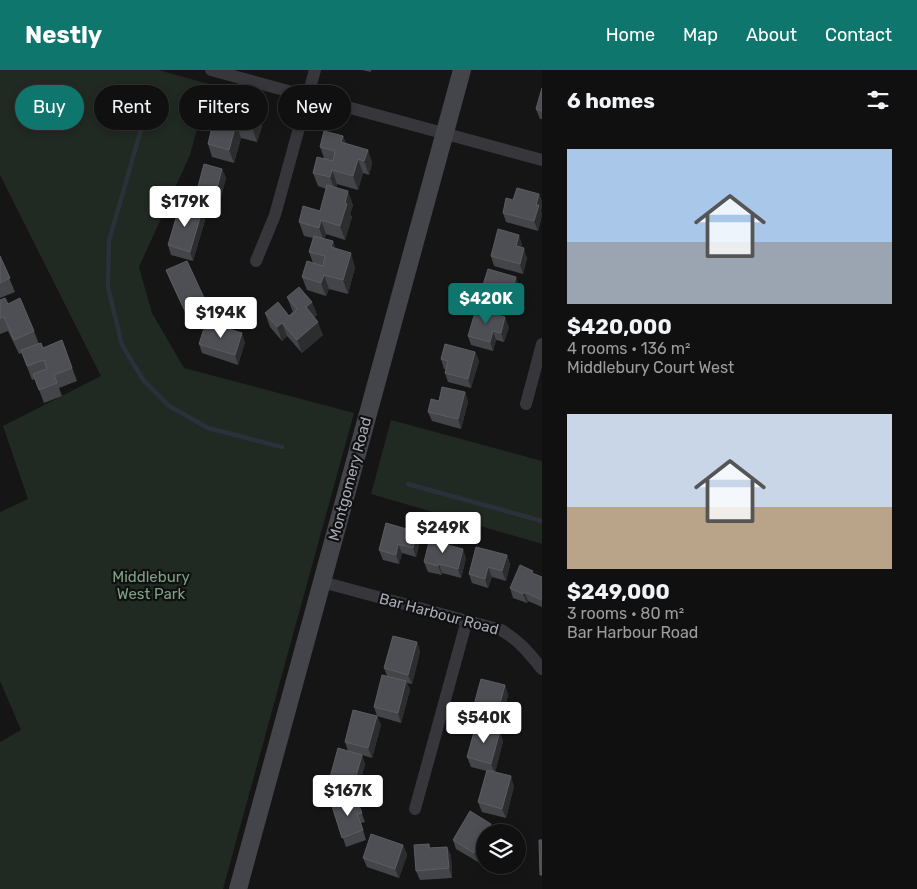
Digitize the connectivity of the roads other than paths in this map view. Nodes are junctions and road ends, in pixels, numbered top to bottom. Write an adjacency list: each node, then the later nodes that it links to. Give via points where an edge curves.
1 (211, 70): 5 (street)
2 (315, 70): 4 (street)
3 (462, 70): 8 (street, Montgomery Road)
4 (311, 85)
5 (278, 88)
6 (351, 108): 8 (street)
7 (299, 130): 10 (street, via 275,215)
8 (445, 133): 9 (street); 13 (street, Montgomery Road)
9 (542, 160)
10 (256, 261)
11 (542, 344): 12 (street)
12 (526, 404)
13 (322, 582): 14 (street, Bar Harbour Road); 17 (street, Montgomery Road)
14 (467, 620): 15 (street, Bar Harbour Road, via 511,636); 16 (street)
15 (542, 669)
16 (415, 809)
17 (238, 889)

